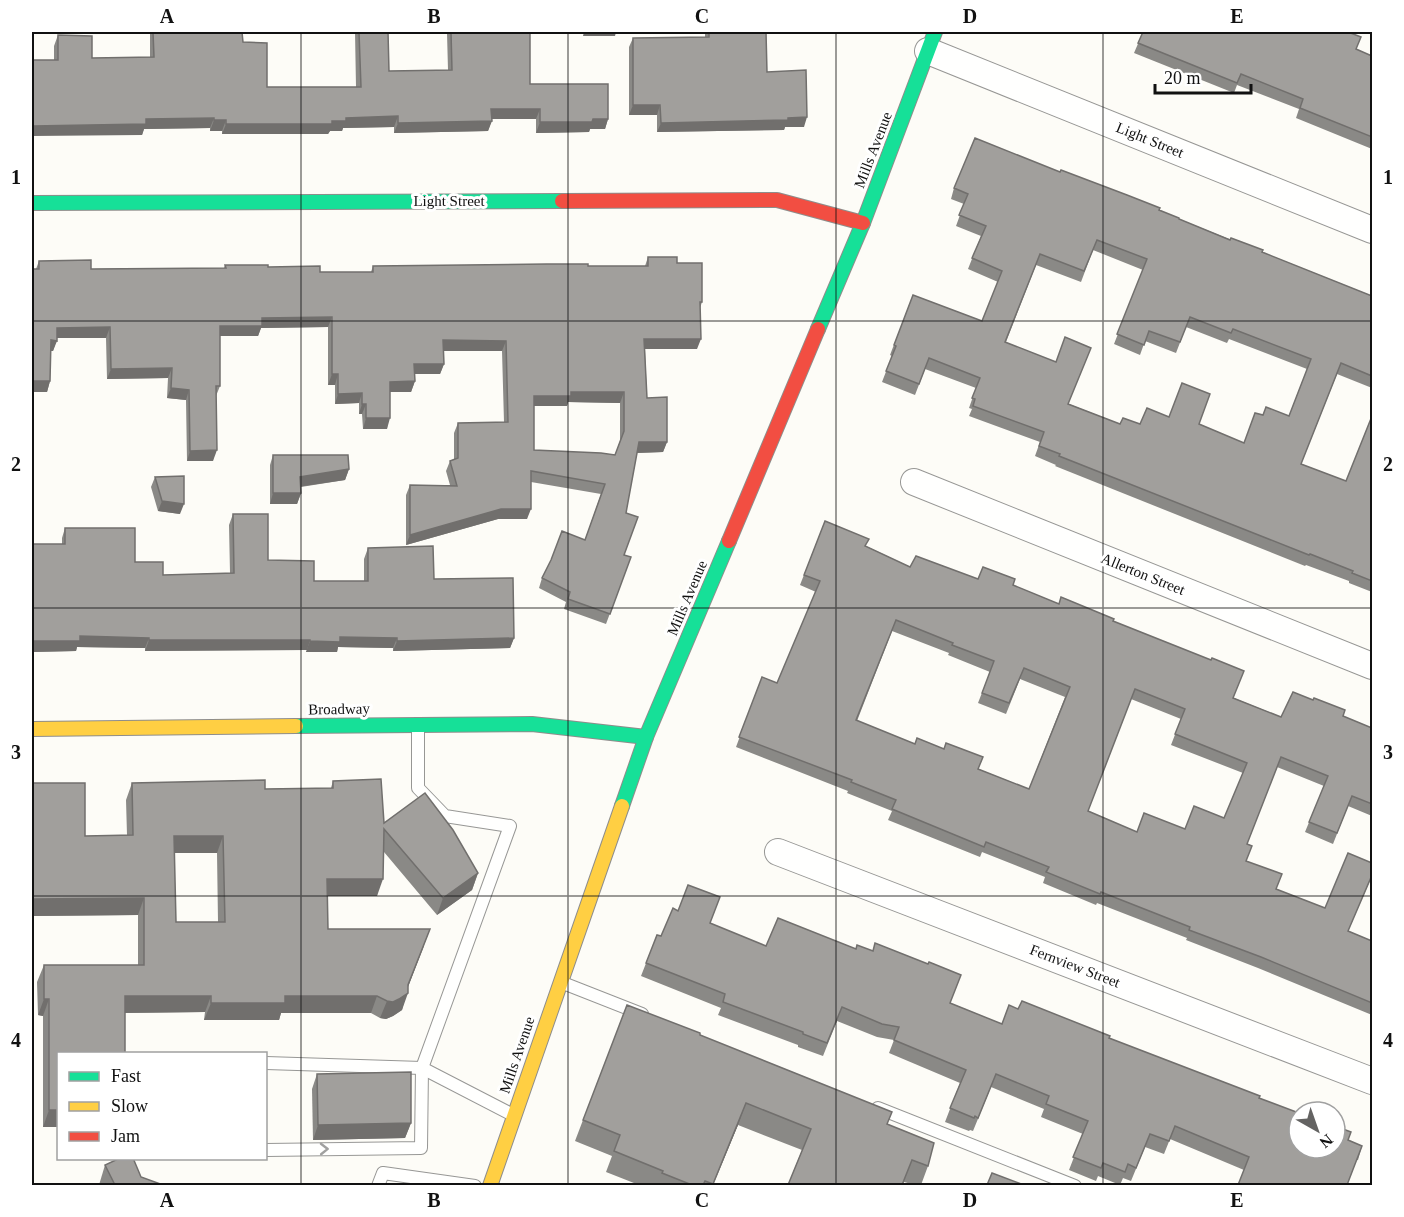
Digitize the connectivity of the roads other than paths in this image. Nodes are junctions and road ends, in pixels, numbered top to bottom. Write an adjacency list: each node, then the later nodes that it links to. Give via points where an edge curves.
1 (931, 41): 3 (street, Mills Avenue); 4 (street, Light Street)
2 (32, 203): 3 (street, Light Street, via 777,200)
3 (863, 223): 9 (street, Mills Avenue)
4 (1372, 230)
5 (914, 482): 6 (street, Allerton Street)
6 (1372, 666)
7 (418, 725): 8 (street, Broadway); 9 (street, Broadway, via 532,724); 14 (lane, via 417,788 445,816 510,826)
8 (32, 729)
9 (646, 737): 11 (street, Mills Avenue)
10 (778, 852): 15 (street, Fernview Street)
11 (560, 982): 12 (lane); 17 (street, Mills Avenue)
12 (653, 1019)
13 (267, 1063): 14 (lane)
14 (422, 1068): 17 (lane); 18 (lane, one-way to 14, via 421,1148)
15 (1372, 1081)
16 (864, 1102): 22 (lane)
17 (514, 1116): 21 (street, Mills Avenue)
18 (267, 1150)
19 (378, 1185): 20 (lane, via 383,1173)
20 (475, 1185)
21 (490, 1185)
22 (1075, 1185)

